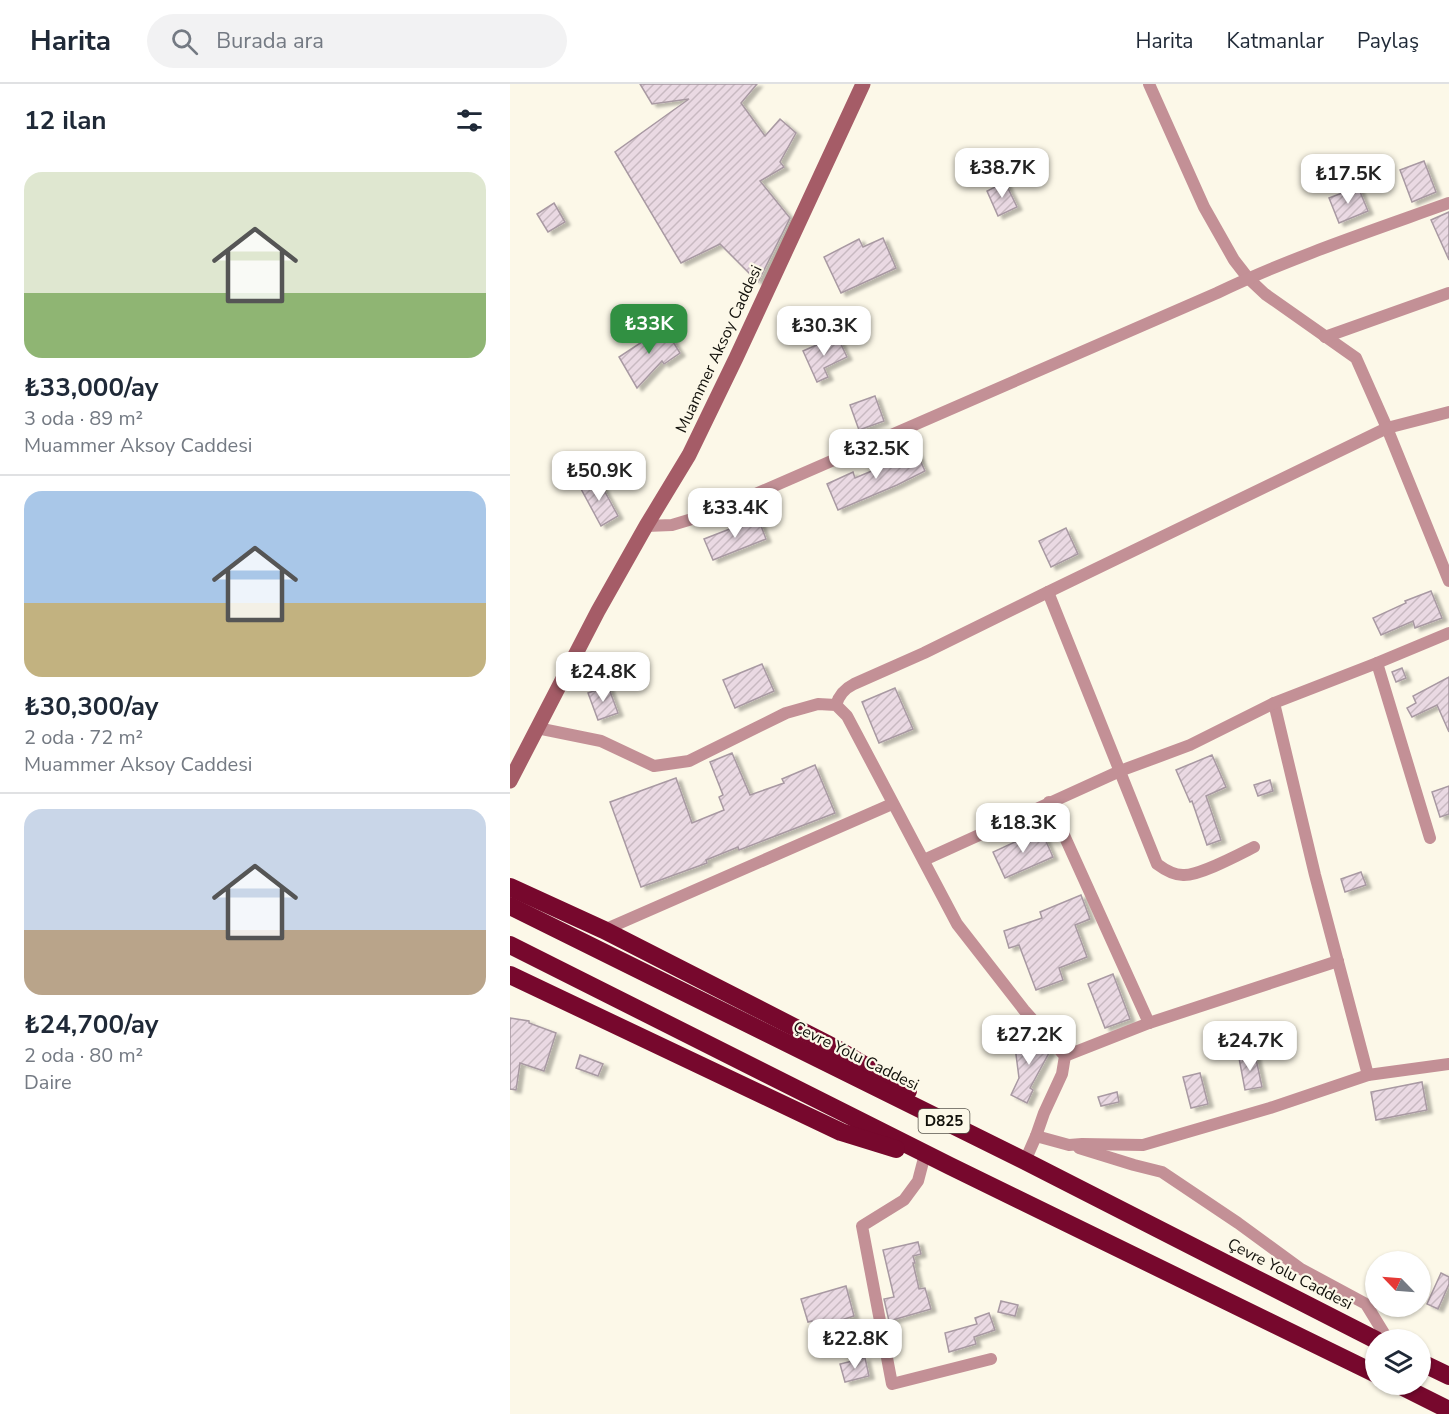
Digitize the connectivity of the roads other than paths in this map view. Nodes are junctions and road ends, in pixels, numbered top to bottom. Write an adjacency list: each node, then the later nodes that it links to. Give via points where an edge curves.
1 (863, 84): 9 (street, Muammer Aksoy Caddesi, via 689,455)
2 (1149, 84): 4 (street, via 1204,207)
3 (1449, 203): 4 (street)
4 (1248, 278): 6 (street); 9 (street, via 712,513 672,525)
5 (1449, 293): 6 (street)
6 (1325, 338): 8 (street, via 1356,358)
7 (1449, 412): 8 (street)
8 (1387, 428): 10 (street); 11 (street)
9 (645, 526): 16 (street, Muammer Aksoy Caddesi)
10 (1449, 580)
11 (1048, 592): 15 (street, via 854,684 838,697); 17 (street)
12 (1449, 633): 13 (street)
13 (1377, 663): 14 (street); 21 (street)
14 (1274, 703): 17 (street, via 1190,745); 28 (street)
15 (836, 705): 16 (street, via 818,704 786,713 689,761 654,766 601,741); 20 (street, via 847,716)
16 (537, 728): 18 (street, Muammer Aksoy Caddesi)
17 (1120, 771): 19 (street); 22 (street, via 1157,864 1167,872 1200,872)
18 (510, 781)
19 (1049, 802): 23 (street); 30 (street)
20 (892, 804): 23 (street); 26 (street)
21 (1430, 838)
22 (1254, 847)
23 (924, 860): 31 (street, via 957,924)
24 (510, 887): 26 (highway)
25 (510, 906): 37 (highway, Çevre Yolu Caddesi / D825)
26 (604, 930): 37 (highway, via 837,1049)
27 (510, 945): 38 (highway, D825)
28 (1338, 961): 30 (street); 33 (street)
29 (510, 975): 36 (highway, via 841,1132)
30 (1149, 1023): 31 (street)
31 (1065, 1056): 34 (street, via 1062,1074)
32 (1449, 1064): 33 (street)
33 (1368, 1075): 35 (street, via 1143,1145)
34 (1036, 1136): 35 (street); 37 (street)
35 (1069, 1145): 39 (street, via 1162,1172 1301,1269 1366,1304)
36 (924, 1158): 38 (highway); 41 (street, via 918,1181 904,1200 862,1226 892,1384)
37 (1025, 1161): 40 (highway, Çevre Yolu Caddesi / D825)
38 (950, 1166): 43 (highway, D825)
39 (1381, 1329)
40 (1365, 1334)
41 (991, 1359)
42 (1431, 1367): 44 (highway)
43 (1365, 1369)
44 (1449, 1376)
45 (1419, 1395): 46 (highway)
46 (1449, 1410)

